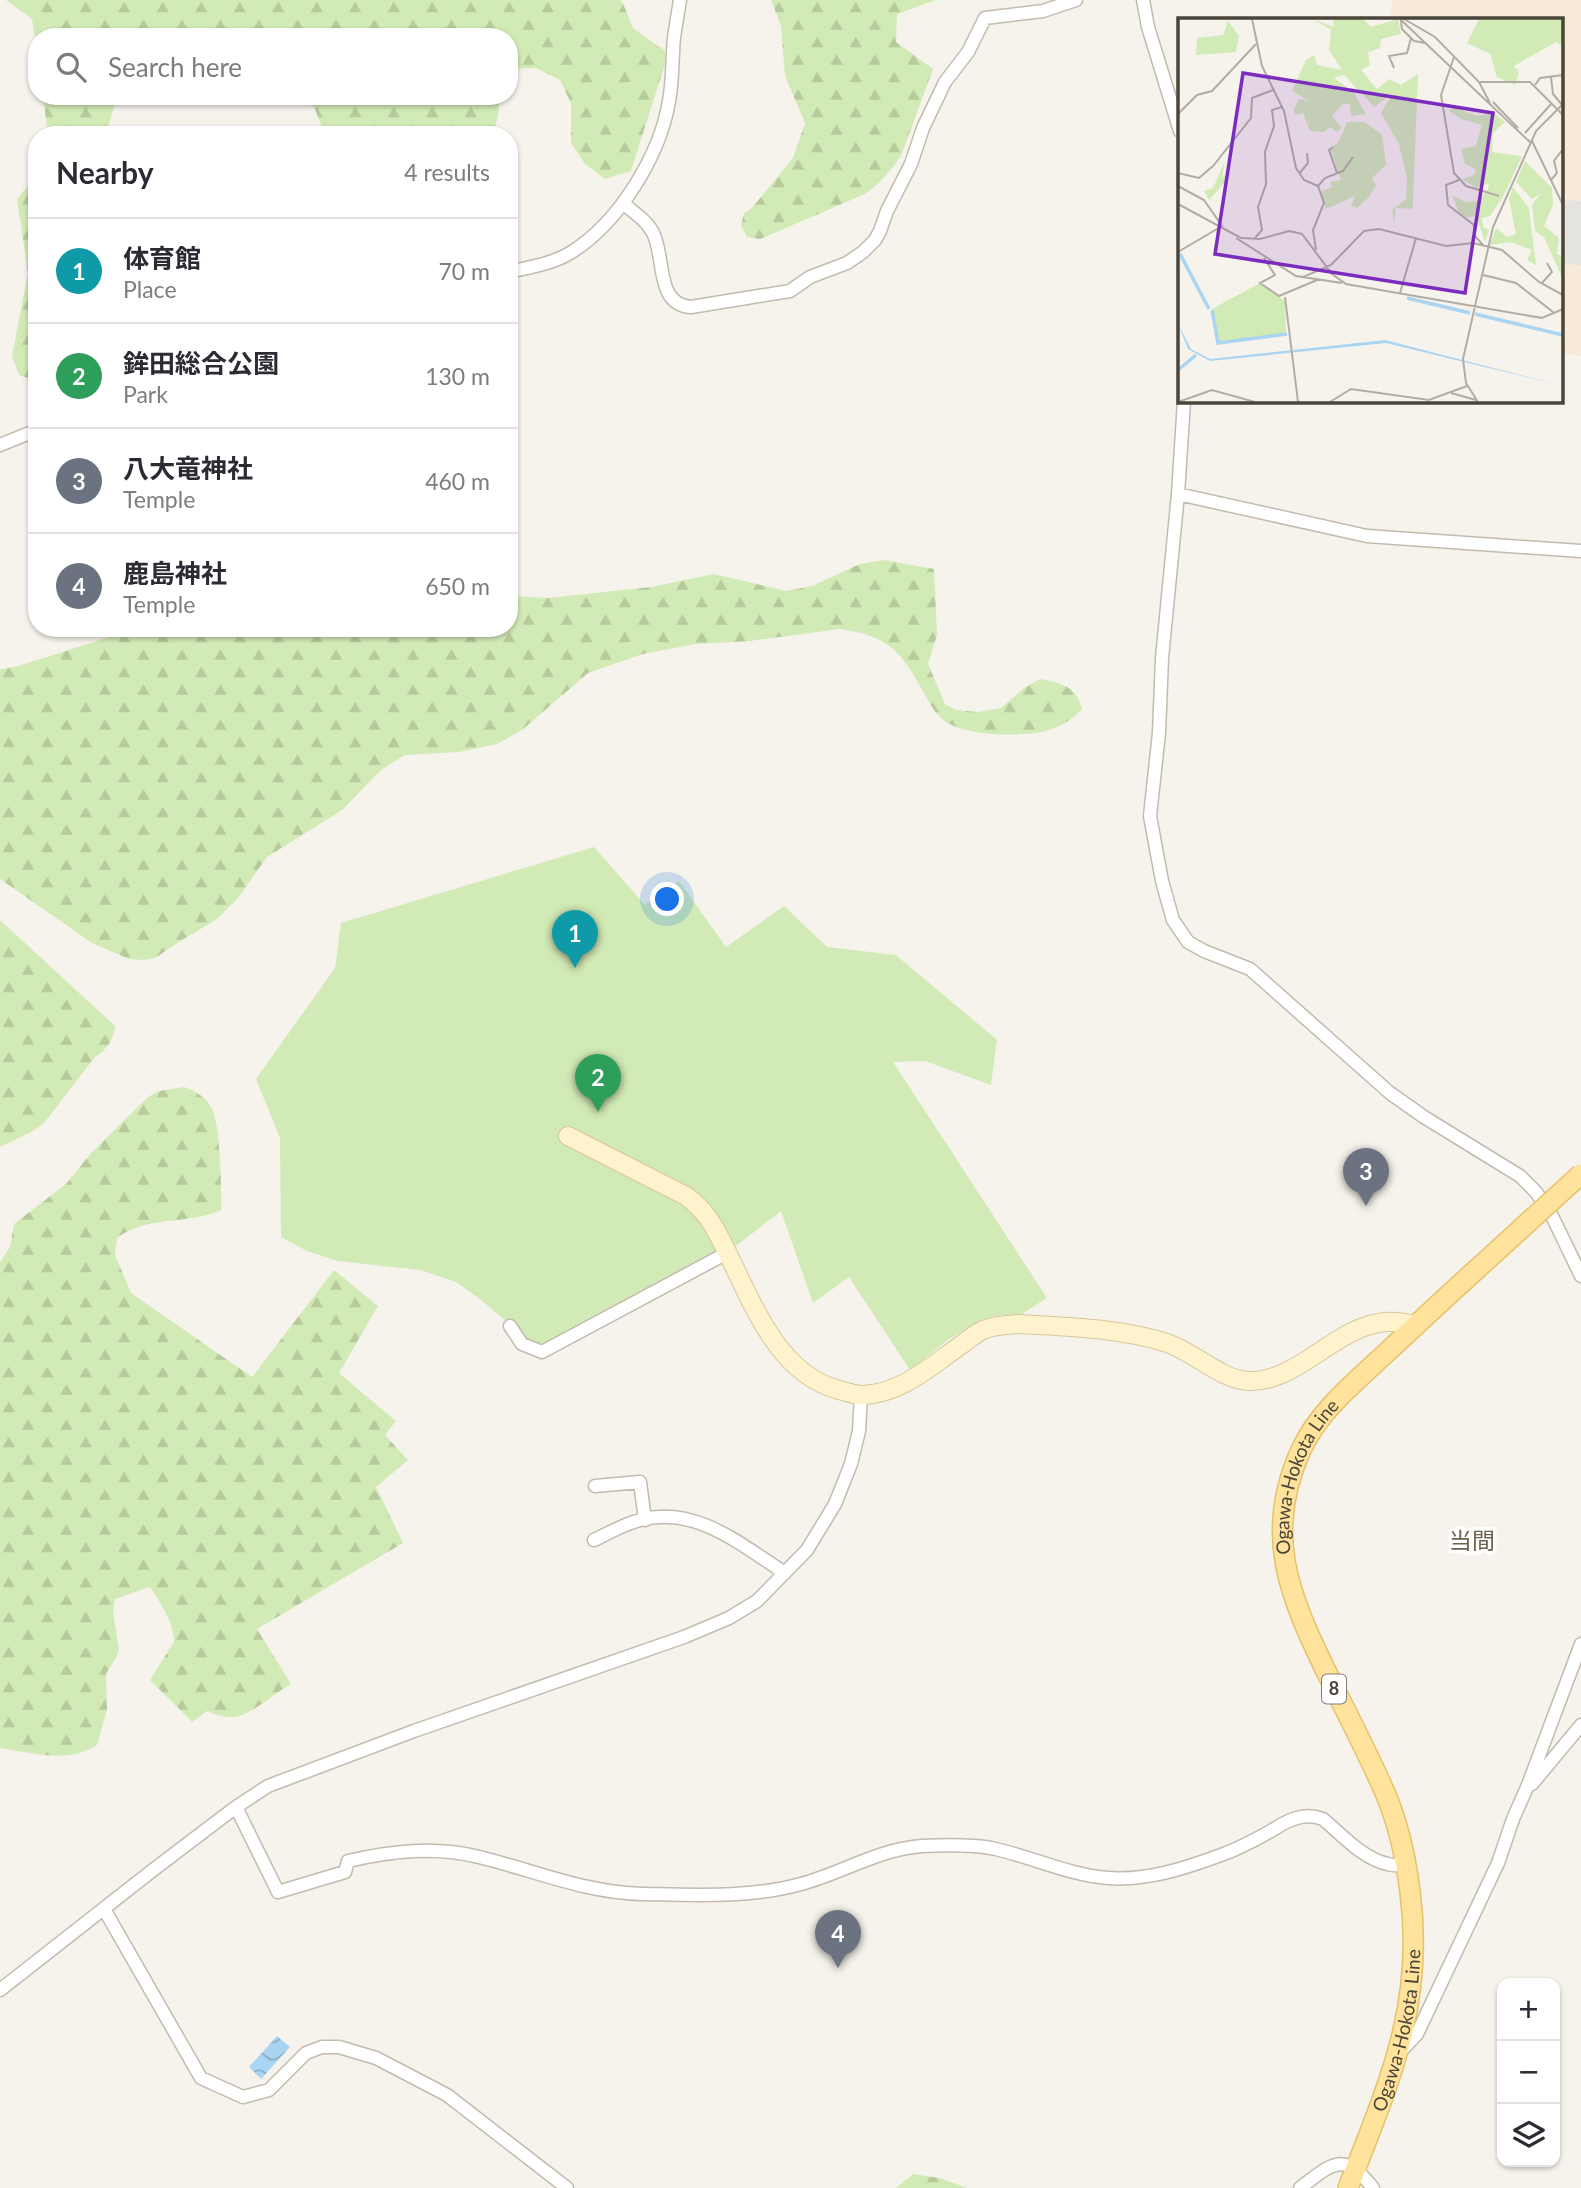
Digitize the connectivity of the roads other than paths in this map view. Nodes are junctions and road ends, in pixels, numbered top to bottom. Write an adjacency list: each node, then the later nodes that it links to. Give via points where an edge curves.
1 (680, 0): 5 (street, via 661,135)
2 (1076, 0): 5 (street, via 985,18 968,52 945,82 875,240 851,260 810,276 789,291 691,307 676,303 667,293 651,230)
3 (1143, 0): 4 (street)
4 (1178, 124)
5 (623, 203): 6 (street, via 593,237 569,254)
6 (518, 270)
7 (1184, 402): 10 (street)
8 (28, 434): 9 (street)
9 (0, 445)
10 (1178, 494): 11 (street, via 1367,536); 15 (street, via 1150,816 1173,920 1188,942 1250,969 1390,1093 1520,1176 1551,1214)
11 (1581, 551)
12 (568, 1136): 14 (street, via 694,1202 713,1224)
13 (1581, 1174): 17 (main road, Ogawa-Hokota Line / 8, bridge)
14 (727, 1253): 16 (street, via 541,1352 522,1344); 18 (street, via 773,1338 796,1367 809,1379)
15 (1581, 1276)
16 (510, 1326)
17 (1416, 1326): 18 (street, via 1392,1321 1349,1333 1283,1374 1249,1381 1236,1379 1181,1348 1137,1335 1000,1325 982,1331 907,1382); 27 (main road, Ogawa-Hokota Line / 8, via 1333,1404 1309,1434 1286,1498 1282,1530 1294,1602 1386,1796)
18 (861, 1395): 22 (street, via 859,1432 844,1485 815,1540)
19 (595, 1486): 20 (street, via 640,1482)
20 (645, 1520): 21 (street); 22 (street, via 682,1517 700,1522)
21 (594, 1540)
22 (785, 1573): 26 (street, via 757,1601 711,1626 299,1773)
23 (1581, 1644): 25 (street)
24 (1581, 1725): 25 (street, via 1534,1784)
25 (1528, 1784): 30 (street, via 1498,1863 1422,2024)
26 (236, 1807): 27 (street, via 278,1892 345,1872 348,1861 414,1850 478,1856 575,1884 643,1894 773,1890 920,1846 983,1847 1092,1876 1123,1879 1198,1863 1246,1845 1288,1821 1316,1816 1376,1860); 28 (street)
27 (1406, 1865): 30 (main road, Ogawa-Hokota Line / 8, via 1414,1955)
28 (104, 1909): 29 (street); 32 (street, via 201,2078 243,2097 269,2091 306,2053 340,2047 376,2058 447,2095)
29 (0, 1990)
30 (1398, 2054): 31 (main road, Ogawa-Hokota Line / 8)
31 (1352, 2179): 33 (street, via 1346,2163 1339,2163); 34 (street)
32 (567, 2188)
33 (1300, 2188)
34 (1373, 2188)

